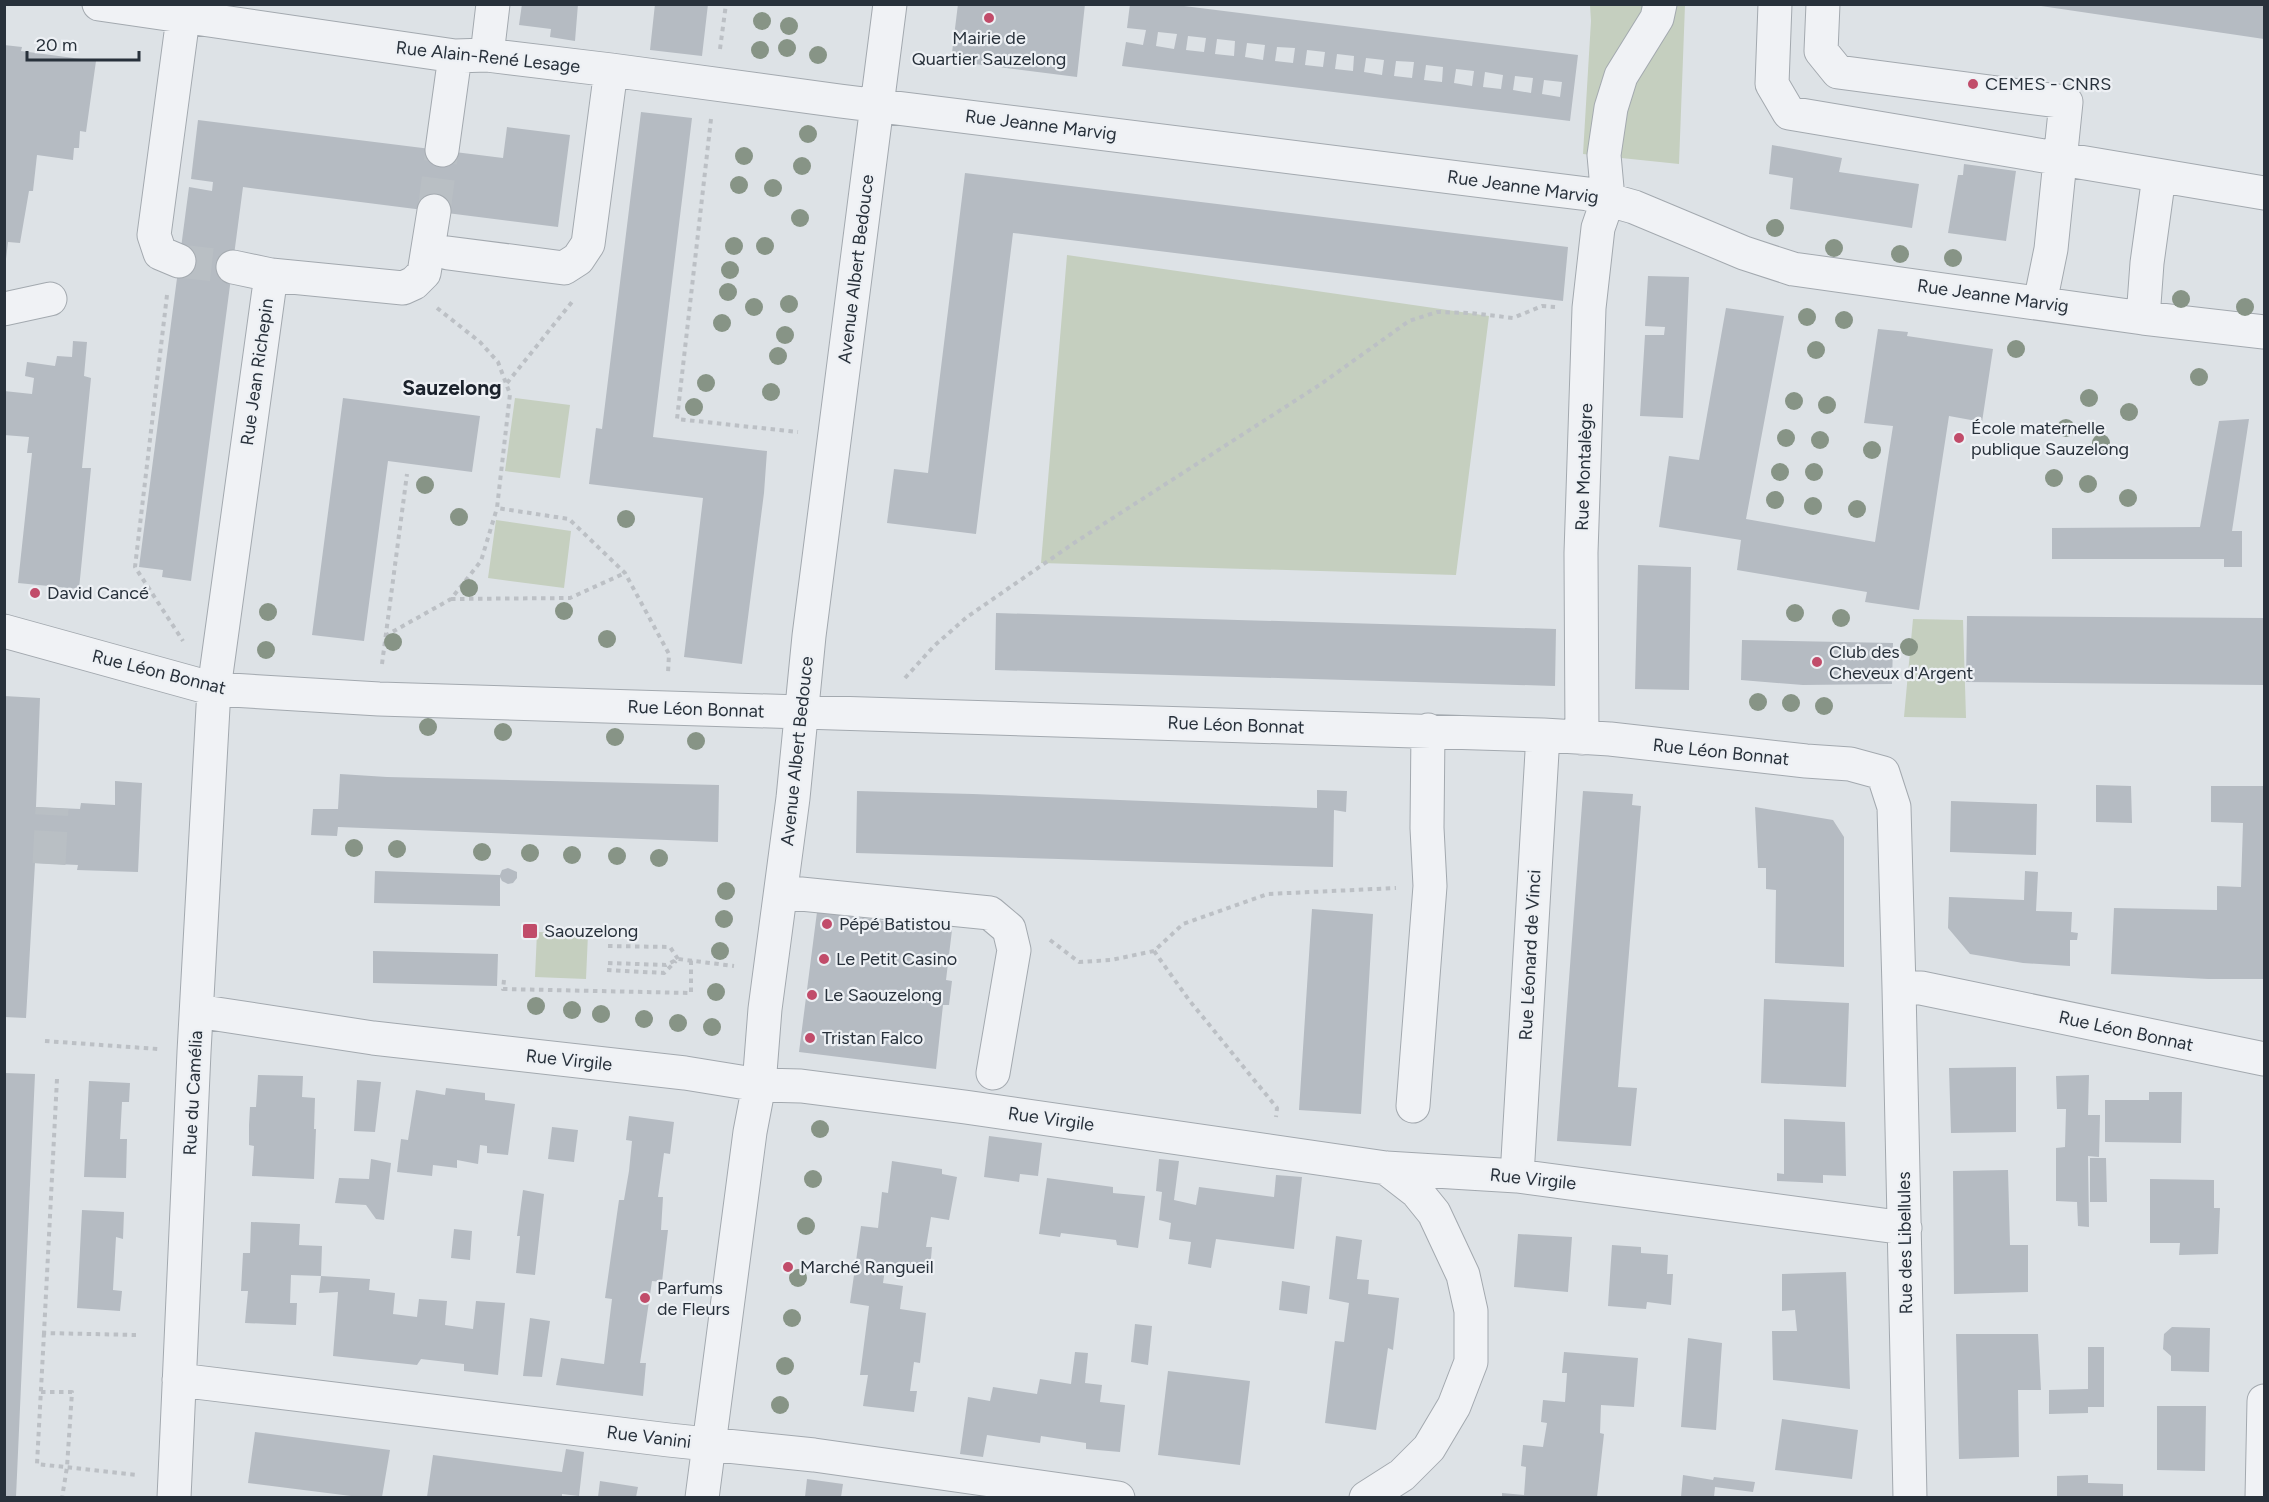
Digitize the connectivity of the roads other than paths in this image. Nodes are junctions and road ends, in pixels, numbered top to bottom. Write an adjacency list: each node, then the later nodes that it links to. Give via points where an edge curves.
1 (99, 4): 7 (street, Rue Alain-René Lesage)
2 (494, 4): 8 (street)
3 (890, 4): 11 (street, Avenue Albert Bedouce)
4 (1660, 4): 16 (street, via 1657,18 1621,76 1611,108 1604,155)
5 (1775, 4): 13 (street, via 1772,84 1789,113)
6 (1823, 4): 13 (street, via 1821,51 1838,72 2066,102)
7 (183, 18): 9 (street, Rue Alain-René Lesage); 19 (street, via 154,235 160,253)
8 (487, 55): 9 (street, Rue Alain-René Lesage); 10 (street, Rue Alain-René Lesage)
9 (455, 56): 12 (street)
10 (611, 70): 11 (street, Rue Alain-René Lesage); 18 (street, via 588,244 578,259 564,268)
11 (877, 105): 16 (street, Rue Jeanne Marvig, via 1523,185); 29 (street, Avenue Albert Bedouce)
12 (442, 150)
13 (2060, 160): 14 (street); 23 (street, via 2051,249)
14 (2159, 176): 15 (street); 25 (street)
15 (2265, 193)
16 (1608, 199): 23 (street, Rue Jeanne Marvig, via 1792,269); 32 (street, Rue Montalègre, via 1598,228 1589,308 1581,553)
17 (434, 211): 21 (street, Rue Jean Richepin, via 424,273 403,288)
18 (448, 253)
19 (175, 259)
20 (233, 267): 21 (street)
21 (271, 275): 28 (street, Rue Jean Richepin)
22 (50, 298): 24 (street)
23 (2040, 303): 25 (street, Rue Jeanne Marvig)
24 (4, 309)
25 (2143, 318): 26 (street, Rue Jeanne Marvig)
26 (2265, 332)
27 (4, 632): 28 (street, Rue Léon Bonnat)
28 (214, 689): 29 (street, Rue Léon Bonnat, via 379,699); 35 (street, Rue du Camélia)
29 (802, 712): 30 (street, Rue Léon Bonnat); 33 (street, Avenue Albert Bedouce)
30 (1428, 730): 31 (street, Rue Léon Bonnat); 39 (street, via 1430,886)
31 (1543, 735): 32 (street, Rue Léon Bonnat); 41 (street, Rue Léonard de Vinci)
32 (1582, 738): 34 (street, Rue Léon Bonnat, via 1850,764 1883,773 1894,807)
33 (781, 892): 37 (street, via 990,913 1009,929 1014,950); 38 (street, Avenue Albert Bedouce)
34 (1899, 988): 36 (street, Rue Léon Bonnat, via 1921,988); 42 (street, Rue des Libellules)
35 (197, 1011): 38 (street, Rue Virgile, via 373,1038); 43 (street, Rue du Camélia)
36 (2265, 1059)
37 (993, 1073)
38 (759, 1085): 40 (street, Rue Virgile, via 867,1094); 45 (street, Avenue Albert Bedouce)
39 (1413, 1106)
40 (1386, 1168): 41 (street, Rue Virgile); 49 (street, via 1417,1192 1434,1213 1463,1275 1471,1311 1471,1362 1454,1406 1429,1448 1402,1475)
41 (1517, 1176): 42 (street, Rue Virgile)
42 (1905, 1228): 50 (street, Rue des Libellules)
43 (179, 1380): 45 (street, Rue Vanini); 46 (street, Rue du Camélia)
44 (2265, 1401): 51 (street)
45 (710, 1444): 47 (street, Avenue Albert Bedouce); 48 (street, Rue Vanini)
46 (174, 1488)
47 (702, 1497)
48 (1118, 1497)
49 (1366, 1497)
50 (1910, 1497)
51 (2262, 1497)

